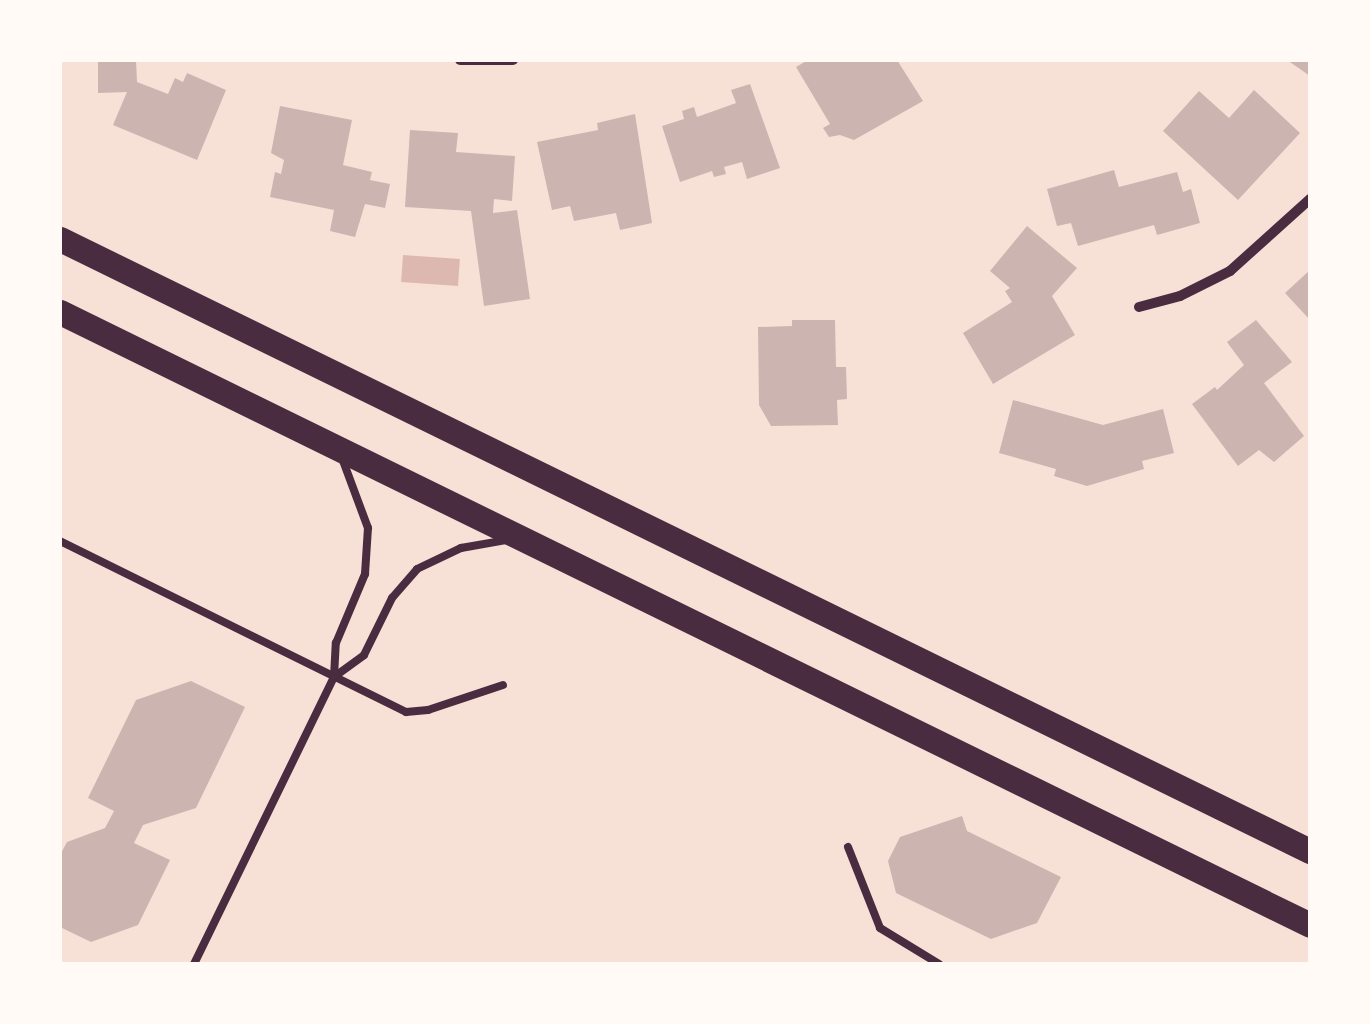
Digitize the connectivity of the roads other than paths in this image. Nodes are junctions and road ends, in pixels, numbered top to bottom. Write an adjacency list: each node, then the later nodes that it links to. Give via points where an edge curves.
1 (460, 60): 2 (street)
2 (513, 60)
3 (1310, 200): 5 (street, via 1230,270 1180,296)
4 (60, 238): 13 (main road)
5 (1139, 307)
6 (60, 312): 7 (main road)
7 (336, 448): 8 (main road); 10 (lane, via 358,493 370,550 336,643)
8 (527, 541): 10 (lane, via 460,548 417,569 392,598 364,654); 14 (main road)
9 (60, 542): 10 (lane)
10 (334, 677): 11 (lane, via 413,712); 15 (lane)
11 (503, 685)
12 (848, 847): 16 (lane, via 880,928)
13 (1310, 851)
14 (1310, 925)
15 (194, 964)
16 (940, 964)

